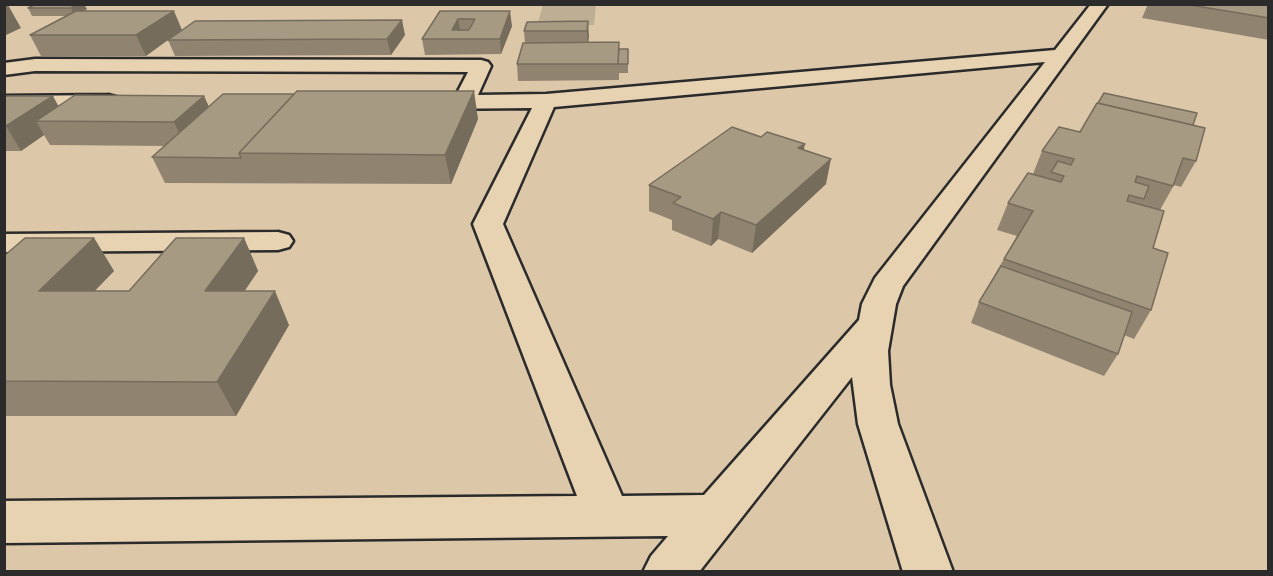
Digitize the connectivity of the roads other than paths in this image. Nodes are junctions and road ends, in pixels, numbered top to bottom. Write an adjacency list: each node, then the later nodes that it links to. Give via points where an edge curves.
1 (1101, 4): 2 (street)
2 (1062, 55): 4 (street); 11 (street, via 888,285)
3 (4, 69): 7 (street, via 35,65 481,66)
4 (546, 101): 7 (street); 13 (street, via 488,224)
5 (134, 102): 8 (street)
6 (405, 102): 7 (street)
7 (464, 102)
8 (4, 103)
9 (278, 241): 10 (street)
10 (4, 243)
11 (873, 326): 12 (street); 16 (street, via 872,385 878,424)
12 (715, 515): 13 (street); 15 (street)
13 (608, 516): 14 (street)
14 (4, 522)
15 (668, 572)
16 (928, 572)

